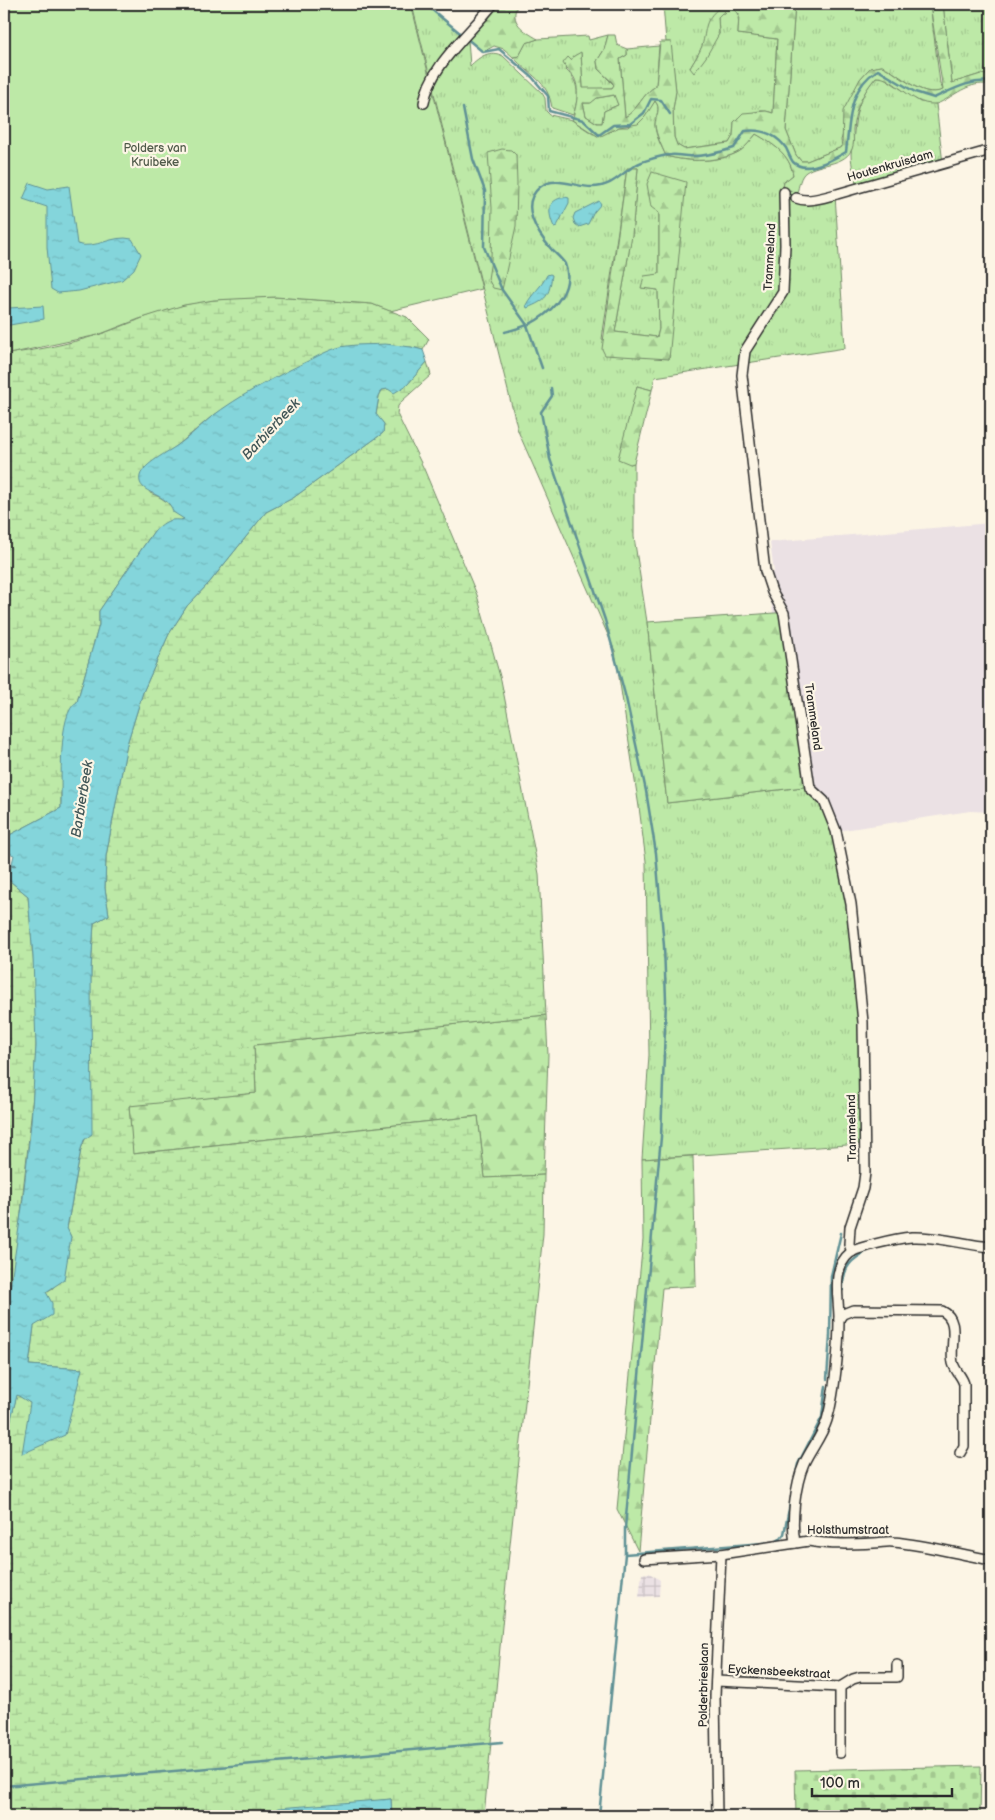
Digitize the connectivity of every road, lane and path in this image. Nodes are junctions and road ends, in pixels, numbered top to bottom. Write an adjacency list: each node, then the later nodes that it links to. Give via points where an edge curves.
1 (493, 4): 2 (street, via 440,66)
2 (424, 103)
3 (991, 150): 5 (street, Houtenkruisdam, via 815,200)
4 (784, 192): 7 (street, Trammeland, via 783,292 745,351 742,375 765,571 784,612 810,788 824,800 836,831 851,904 863,1022 866,1156 862,1188 849,1235)
5 (796, 198)
6 (991, 1247): 7 (street, via 912,1237)
7 (852, 1252): 8 (street, via 845,1258 839,1274)
8 (839, 1319): 9 (street, via 853,1310 942,1311 948,1314 952,1323 953,1363 964,1384 964,1446); 10 (street, via 830,1409 822,1432 803,1466 792,1526)
9 (960, 1452)
10 (795, 1542): 11 (street, Holsthumstraat); 13 (street, Holsthumstraat, via 890,1542 933,1547)
11 (721, 1554): 12 (street, Holsthumstraat); 15 (street, Polderbrieslaan)
12 (644, 1558)
13 (991, 1560)
14 (897, 1665): 16 (street, Eyckensbeekstraat, via 897,1677 853,1678)
15 (716, 1681): 16 (street, Eyckensbeekstraat); 18 (street, Polderbrieslaan)
16 (840, 1687): 17 (street, Eyckensbeekstraat)
17 (840, 1753)
18 (717, 1816)

